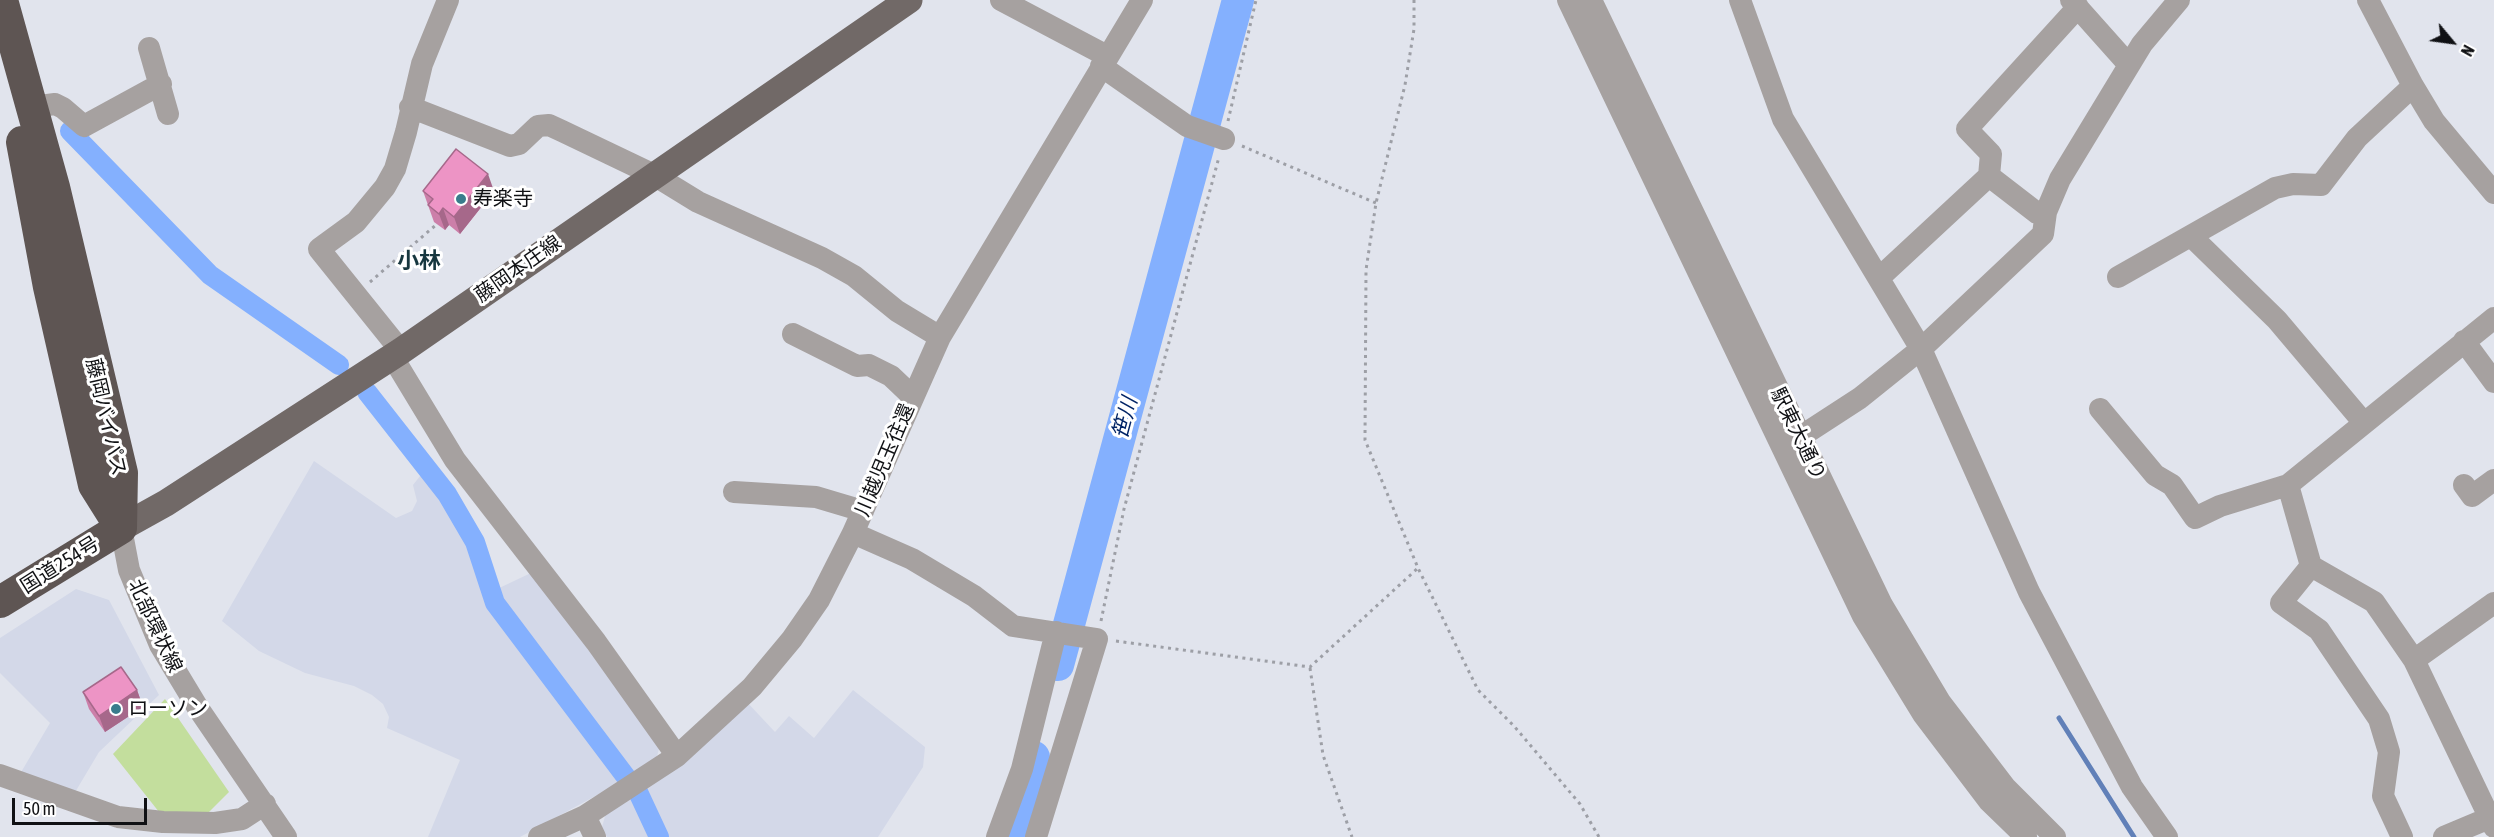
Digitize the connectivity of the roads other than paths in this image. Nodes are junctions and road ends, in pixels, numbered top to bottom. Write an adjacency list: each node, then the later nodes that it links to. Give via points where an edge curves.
1 (3, 0): 18 (highway, 藤岡バイパス)
2 (448, 0): 19 (street, via 422,64)
3 (909, 0): 22 (main road, 藤岡本庄線)
4 (1001, 0): 14 (street)
5 (1142, 0): 14 (street, 川越児玉往還)
6 (1568, 0): 62 (street, 駅東大通り, via 1863,616 1923,714 1989,801)
7 (1591, 0): 39 (street, 駅東大通り)
8 (1740, 0): 28 (street, via 1783,119)
9 (2179, 0): 15 (street)
10 (2368, 0): 17 (street)
11 (2074, 4): 15 (street); 23 (street, via 1967,129 1991,154)
12 (0, 48): 45 (highway, 藤岡バイパス, via 94,485)
13 (149, 48): 16 (street)
14 (1104, 61): 21 (street, via 1186,126); 31 (street, 川越児玉往還)
15 (2129, 65): 25 (street, via 2061,179)
16 (161, 84): 18 (street, via 84,126 55,104); 20 (street)
17 (2412, 86): 24 (street, via 2434,121); 26 (street, via 2357,138 2321,185 2275,188)
18 (32, 107): 45 (highway, 藤岡バイパス, via 122,473)
19 (410, 107): 22 (street, via 510,146 519,144 538,126 549,125); 34 (street, via 398,159 385,187 356,222 319,249 357,294)
20 (168, 114)
21 (1224, 139)
22 (654, 175): 31 (street, via 698,202 855,276 897,311); 34 (main road, 藤岡本庄線)
23 (1989, 176): 25 (street); 28 (street)
24 (2494, 193)
25 (2045, 216): 33 (street, via 2043,234)
26 (2191, 236): 27 (street); 38 (street, via 2277,320)
27 (2118, 277)
28 (1879, 278): 33 (street)
29 (2494, 318): 32 (street)
30 (793, 334): 36 (street, via 856,366 869,365 891,376)
31 (940, 337): 36 (street, 川越児玉往還)
32 (2464, 341): 35 (street); 38 (street)
33 (1921, 349): 39 (street, via 1860,398); 64 (street, via 2029,592 2132,787)
34 (396, 354): 45 (main road, 藤岡本庄線, via 176,497); 52 (street, via 455,460 596,642)
35 (2494, 382)
36 (912, 396): 44 (street, 川越児玉往還)
37 (2100, 409): 41 (street, via 2155,475 2172,485 2195,518)
38 (2364, 423): 41 (street)
39 (1800, 437): 63 (street, 駅東大通り, via 1882,605 1940,702 2005,788)
40 (2494, 480): 42 (street, via 2472,496)
41 (2288, 485): 47 (street)
42 (2464, 485)
43 (734, 492): 44 (street, via 816,496)
44 (863, 511): 46 (street, 川越児玉往還)
45 (121, 528): 48 (highway, 国道254号); 54 (street, 北部環状線, via 129,570 160,645 198,708)
46 (853, 533): 50 (street, via 912,559 974,596 1013,626); 52 (street, 川越児玉往還, via 819,600 792,639 752,687)
47 (2311, 566): 51 (street, via 2374,602); 65 (street, via 2282,603 2319,630 2379,719 2389,752 2383,796)
48 (0, 602)
49 (2494, 603): 51 (street)
50 (1056, 632): 60 (street, via 1022,769); 61 (street, via 1094,639)
51 (2414, 660): 56 (street)
52 (677, 756): 55 (street, 川越児玉往還)
53 (0, 775): 54 (street, via 118,817 163,822 242,819)
54 (265, 804): 57 (street, 北部環状線)
55 (585, 816): 58 (street, 川越児玉往還); 59 (street)
56 (2493, 820): 66 (street)
57 (286, 837)
58 (539, 837)
59 (595, 837)
60 (997, 837)
61 (1036, 837)
62 (2026, 837)
63 (2055, 837)
64 (2167, 837)
65 (2402, 837)
66 (2444, 837)

